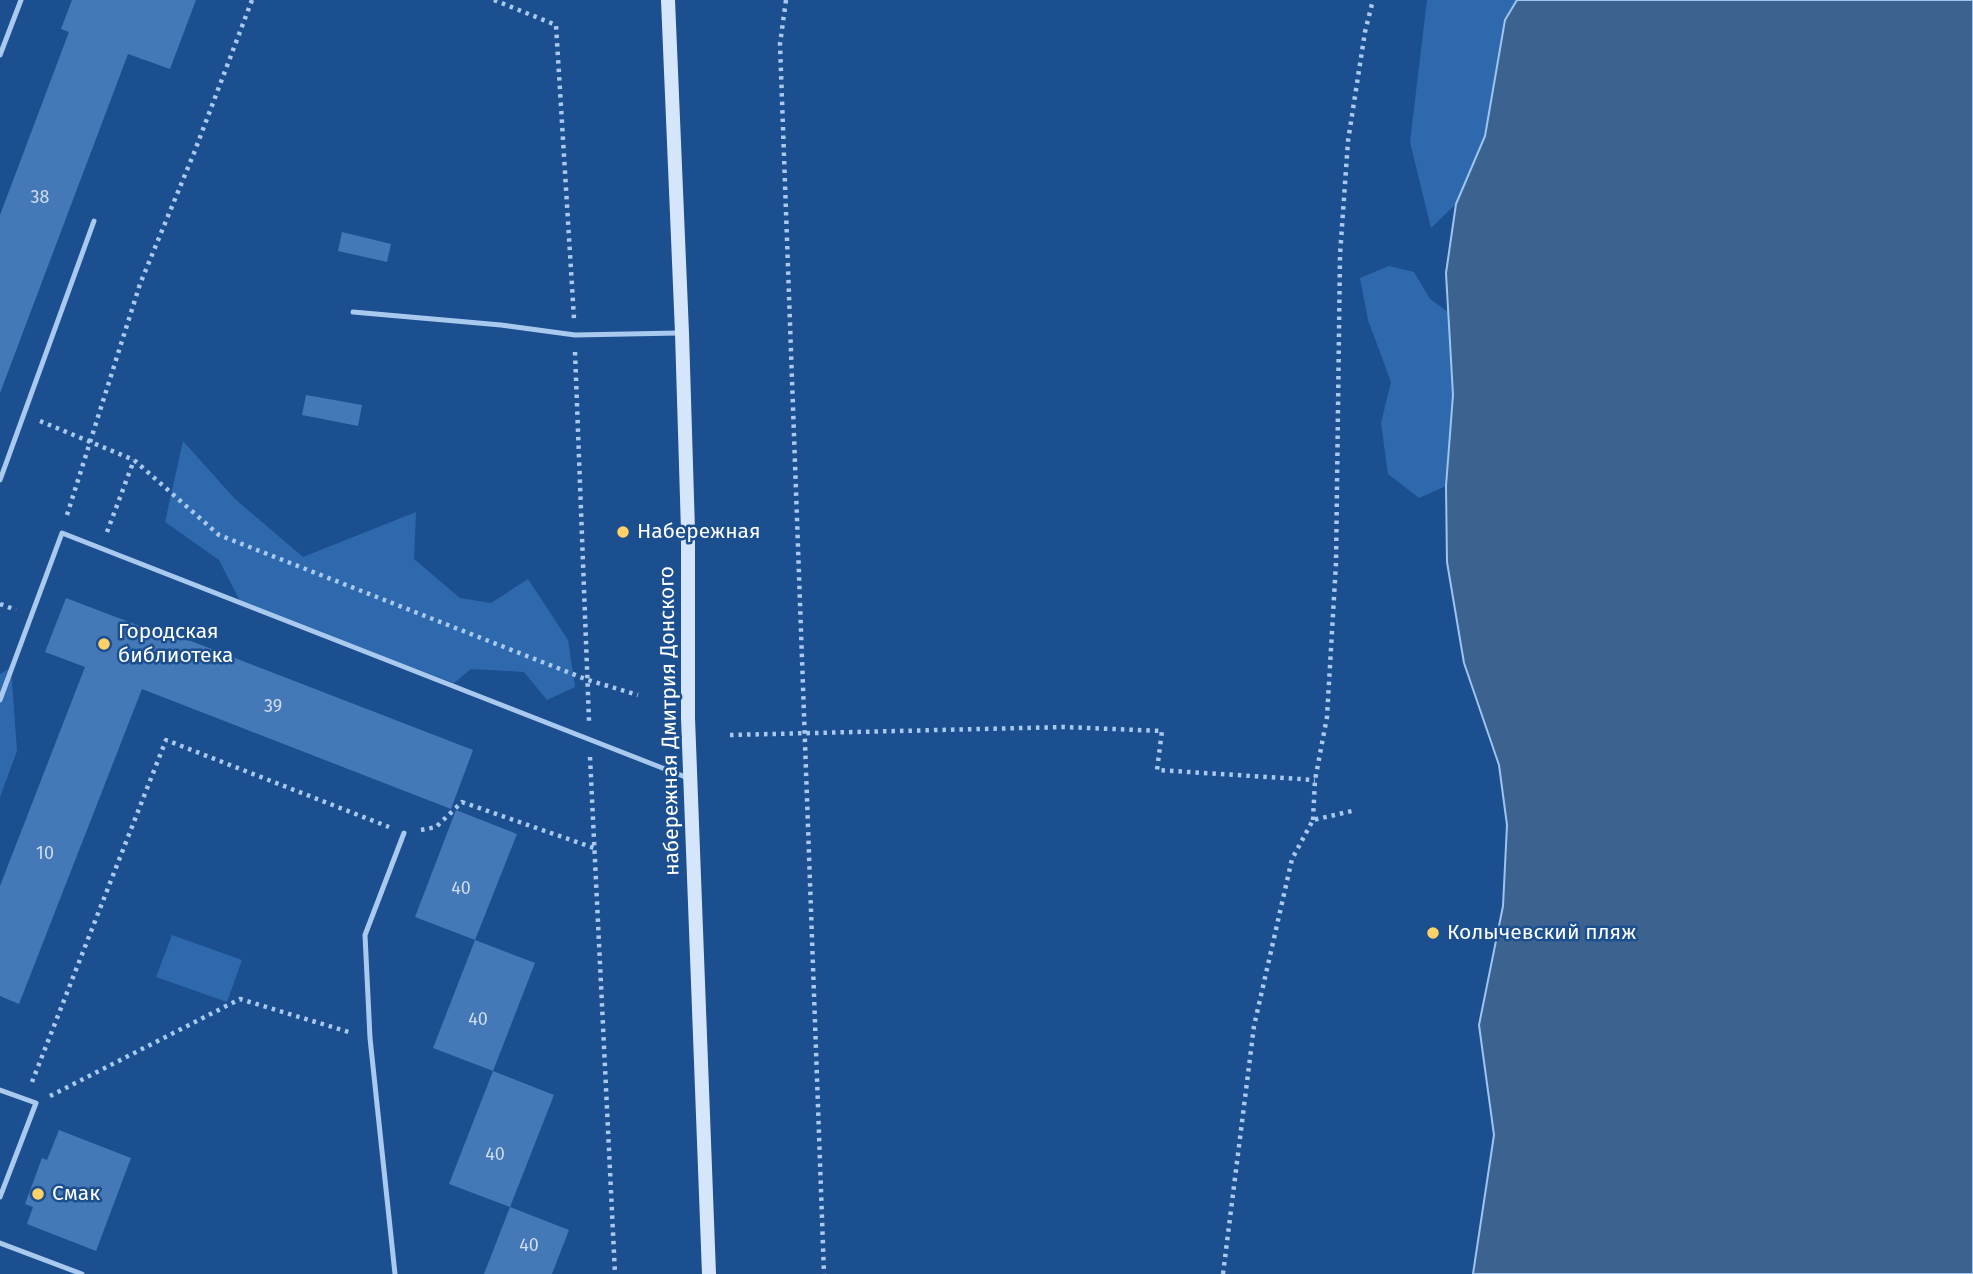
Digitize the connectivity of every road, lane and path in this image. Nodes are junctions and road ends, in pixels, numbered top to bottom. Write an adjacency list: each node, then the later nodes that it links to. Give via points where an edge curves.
1 (21, 0): 7 (lane)
2 (253, 0): 13 (path, via 140,284)
3 (494, 0): 11 (path, via 556,25)
4 (668, 0): 10 (street, набережная Дмитрия Донского)
5 (786, 0): 22 (path, via 780,44)
6 (1373, 0): 25 (path, via 1348,141 1340,255 1336,563 1327,717)
7 (0, 55)
8 (94, 221): 12 (lane)
9 (353, 312): 11 (lane)
10 (682, 333): 11 (lane); 24 (street, набережная Дмитрия Донского)
11 (575, 335): 18 (path)
12 (24, 415): 13 (path); 15 (lane)
13 (89, 442): 14 (path); 16 (path)
14 (134, 460): 17 (path); 18 (path, via 219,535)
15 (0, 480)
16 (62, 533): 17 (lane); 20 (lane)
17 (101, 548): 23 (lane)
18 (589, 680): 19 (path); 23 (path)
19 (638, 695)
20 (0, 699)
21 (730, 735): 22 (path)
22 (805, 735): 25 (path, via 1064,727 1162,731 1157,770); 40 (path)
23 (589, 739): 24 (lane); 29 (path)
24 (691, 779): 39 (street, набережная Дмитрия Донского)
25 (1315, 780): 27 (path)
26 (1352, 811): 27 (path)
27 (1313, 820): 41 (path, via 1292,859 1254,1026)
28 (404, 833): 29 (path, via 436,827 462,802); 32 (path, via 166,740); 37 (lane, via 365,935 370,1038)
29 (594, 848): 38 (path)
30 (346, 1032): 33 (path, via 240,999)
31 (0, 1090): 32 (lane)
32 (25, 1099): 33 (lane)
33 (36, 1103): 34 (lane)
34 (0, 1197)
35 (0, 1243): 36 (lane)
36 (82, 1274)
37 (395, 1274)
38 (615, 1274)
39 (709, 1274)
40 (824, 1274)
41 (1223, 1274)

